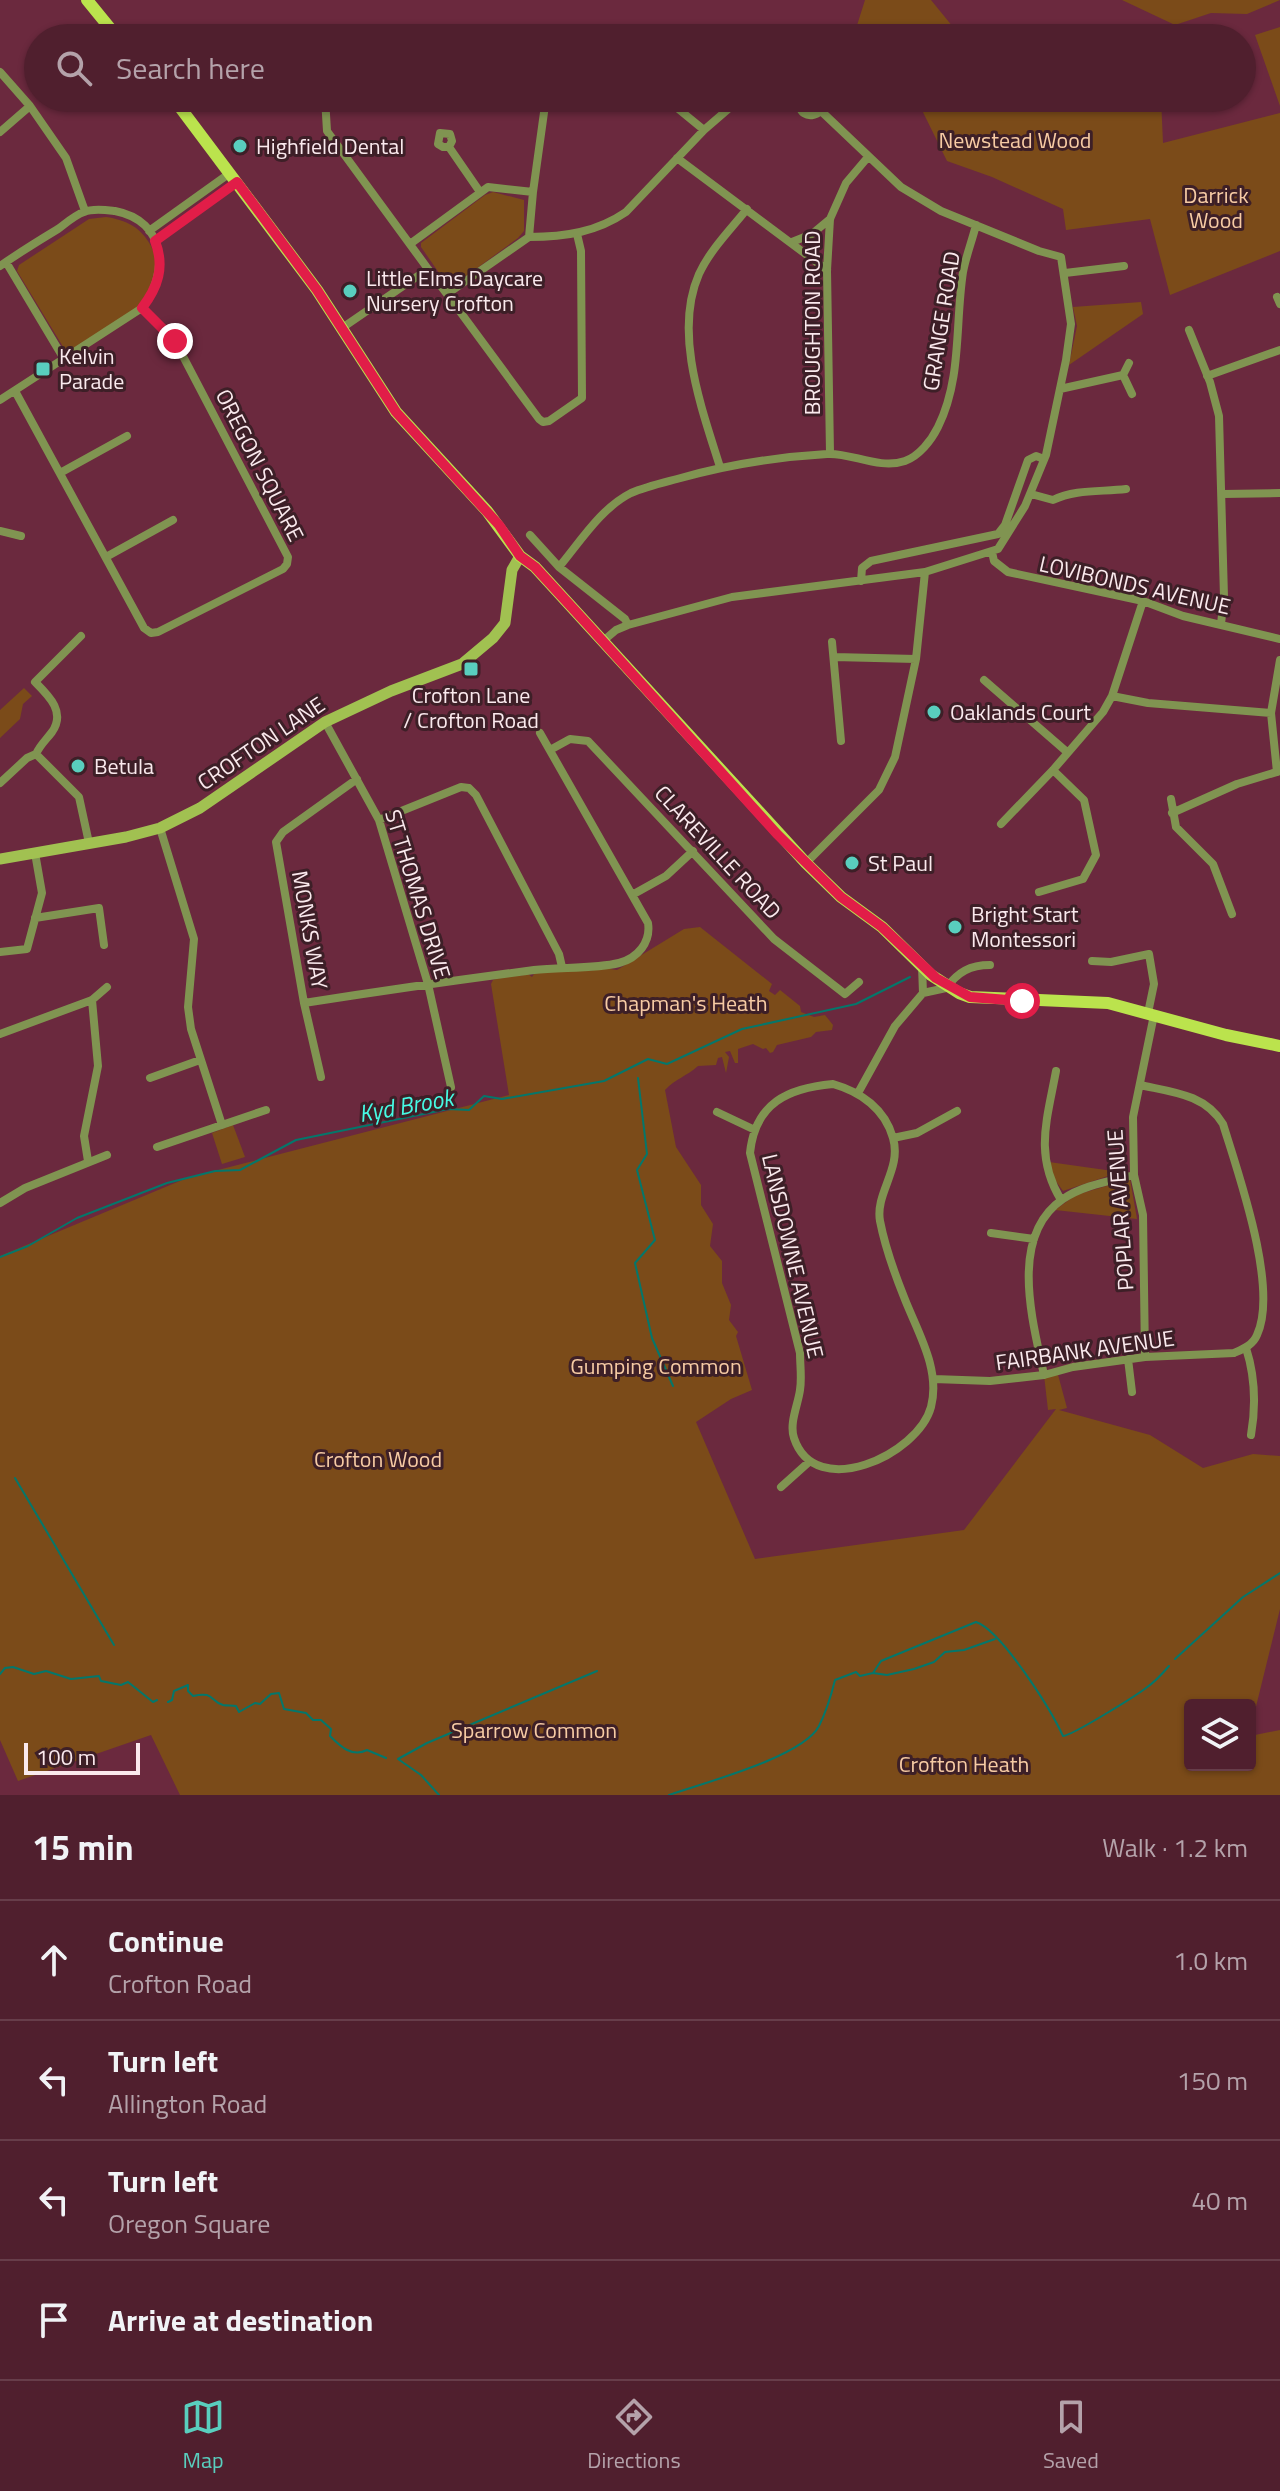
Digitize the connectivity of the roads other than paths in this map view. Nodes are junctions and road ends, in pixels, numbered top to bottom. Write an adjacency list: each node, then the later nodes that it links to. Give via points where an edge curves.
1 (87, 0): 2 (main road)
2 (107, 24)
3 (0, 72): 4 (street)
4 (24, 99)
5 (24, 111): 16 (street)
6 (34, 112): 24 (street, via 71,168)
7 (184, 112): 20 (main road)
8 (326, 112): 32 (street, via 327,131)
9 (544, 112): 22 (street)
10 (682, 112): 15 (street)
11 (725, 112): 15 (street)
12 (801, 112): 13 (street)
13 (820, 112)
14 (822, 112): 18 (street)
15 (704, 130): 19 (street)
16 (0, 132)
17 (449, 147): 21 (street)
18 (868, 157): 25 (street, BROUGHTON ROAD, via 846,183); 26 (street, via 901,187)
19 (677, 158): 23 (street); 28 (street, via 626,212)
20 (234, 177): 27 (street); 30 (street); 40 (main road)
21 (480, 192): 22 (street, via 497,187); 32 (street)
22 (533, 192): 29 (street)
23 (747, 209): 31 (street); 54 (street, via 709,257 691,299 694,373)
24 (85, 211): 27 (street, via 123,213); 33 (street)
25 (830, 219): 31 (street); 36 (street, BROUGHTON ROAD)
26 (976, 225): 37 (street, via 1061,257); 52 (street, GRANGE ROAD, via 963,270 952,387 929,442 907,461 894,464)
27 (149, 231): 30 (street)
28 (577, 234): 29 (street); 38 (street, via 582,398 549,421 539,419)
29 (529, 237): 38 (street)
30 (155, 241): 39 (street, via 158,280)
31 (792, 242): 36 (street)
32 (410, 244): 35 (street)
33 (3, 264): 43 (street)
34 (1124, 266): 37 (street)
35 (428, 269): 38 (street); 40 (street)
36 (827, 270): 52 (street, BROUGHTON ROAD)
37 (1065, 273): 47 (street, via 1071,324)
38 (447, 294)
39 (142, 308): 43 (street); 66 (street, OREGON SQUARE, via 175,341 288,557 287,564 151,633)
40 (342, 328): 65 (main road, via 396,412 499,525)
41 (1189, 330): 46 (street)
42 (1280, 350): 46 (street)
43 (64, 359): 48 (street)
44 (1129, 363): 45 (street)
45 (1123, 375): 47 (street); 49 (street)
46 (1207, 376): 59 (street, via 1219,416)
47 (1060, 389): 53 (street)
48 (15, 391): 50 (street); 55 (street, OREGON SQUARE)
49 (1132, 394)
50 (0, 400)
51 (127, 436): 55 (street)
52 (830, 453): 54 (street, GRANGE ROAD)
53 (1044, 459): 58 (street); 69 (street, via 1028,460 998,534 871,561 862,568)
54 (720, 467): 67 (street, GRANGE ROAD, via 628,494)
55 (60, 473): 66 (street, OREGON SQUARE)
56 (1126, 489): 58 (street, via 1068,492 1053,500)
57 (1280, 493): 59 (street)
58 (1031, 494): 64 (street, via 1005,540)
59 (1223, 494): 71 (street)
60 (173, 520): 66 (street)
61 (0, 531): 63 (street)
62 (530, 535): 67 (street)
63 (21, 536)
64 (992, 552): 68 (street); 70 (street, LOVIBONDS AVENUE, via 994,561 1008,572)
65 (520, 556): 75 (main road); 83 (street, CROFTON LANE, via 512,570 505,623 493,638 462,664)
66 (106, 557)
67 (559, 567): 72 (street)
68 (925, 572): 69 (street); 78 (street)
69 (861, 581): 72 (street, via 732,597)
70 (1143, 601): 71 (street, LOVIBONDS AVENUE); 81 (street)
71 (1221, 624): 74 (street, LOVIBONDS AVENUE)
72 (628, 625): 75 (street)
73 (81, 636): 88 (street, via 35,682 55,703 57,713 56,725)
74 (1280, 639)
75 (603, 641): 102 (main road)
76 (832, 642): 77 (street)
77 (834, 657): 78 (street); 85 (street)
78 (916, 659): 102 (street, via 895,757 879,790)
79 (1280, 660): 82 (street)
80 (984, 680): 87 (street)
81 (1112, 696): 82 (street); 87 (street)
82 (1271, 713): 90 (street)
83 (325, 722): 91 (street, ST THOMAS DRIVE); 97 (street, CROFTON LANE, via 200,808)
84 (540, 733): 86 (street)
85 (841, 741)
86 (550, 750): 99 (street, CLAREVILLE ROAD, via 570,739 588,741); 104 (street)
87 (1067, 752): 89 (street)
88 (36, 754): 92 (street); 98 (street, via 79,797)
89 (1053, 770): 96 (street); 103 (street, via 1084,800 1096,855 1083,879)
90 (1279, 771): 94 (street)
91 (357, 779): 95 (street, ST THOMAS DRIVE); 119 (street, MONKS WAY, via 276,842)
92 (0, 783)
93 (1171, 799): 94 (street)
94 (1172, 813): 105 (street, via 1176,827 1213,864)
95 (379, 820): 112 (street, via 469,788); 114 (street, ST THOMAS DRIVE)
96 (1001, 824)
97 (160, 828): 98 (street, CROFTON LANE); 123 (street, via 194,939 189,1019)
98 (89, 843): 100 (street, CROFTON LANE)
99 (693, 851): 104 (street, via 666,876); 113 (street, CLAREVILLE ROAD, via 774,939 845,994)
100 (35, 853): 101 (street, CROFTON LANE); 106 (street, via 42,893)
101 (0, 859)
102 (806, 863): 110 (main road)
103 (1039, 892)
104 (632, 895): 112 (street, MONKS WAY, via 648,923 639,952 620,963)
105 (1232, 914)
106 (35, 918): 107 (street, via 99,908); 108 (street, via 27,949)
107 (104, 945)
108 (0, 952)
109 (1092, 961): 120 (street, POPLAR AVENUE, via 1149,954)
110 (921, 965): 115 (main road); 117 (street)
111 (990, 965): 115 (street, via 972,965)
112 (562, 967): 114 (street, MONKS WAY)
113 (859, 982)
114 (428, 984): 119 (street, MONKS WAY); 128 (street, ST THOMAS DRIVE)
115 (948, 986): 117 (street); 120 (main road, via 970,997 1108,1003)
116 (107, 987): 118 (street)
117 (923, 993): 129 (street, via 895,1026)
118 (92, 1000): 121 (street); 138 (street, via 98,1066 84,1136)
119 (304, 1003): 125 (street)
120 (1151, 1014): 122 (main road); 127 (street, POPLAR AVENUE)
121 (0, 1034)
122 (1280, 1046)
123 (200, 1060): 126 (street); 133 (street)
124 (1056, 1071): 140 (street, via 1043,1150)
125 (321, 1077)
126 (150, 1078)
127 (1140, 1085): 139 (street, POPLAR AVENUE, via 1133,1117); 144 (street, via 1197,1099 1223,1124 1250,1213 1262,1283 1261,1323)
128 (451, 1087)
129 (858, 1093): 134 (street, LANSDOWNE AVENUE, via 833,1084 803,1086 772,1105); 135 (street, via 877,1108)
130 (266, 1110): 133 (street)
131 (957, 1111): 135 (street, via 917,1133)
132 (717, 1112): 134 (street)
133 (222, 1125): 136 (street)
134 (755, 1130): 151 (street, LANSDOWNE AVENUE, via 750,1153 754,1174 800,1353 801,1387 792,1430 800,1452)
135 (893, 1138): 148 (street, via 895,1164 879,1217 889,1259)
136 (157, 1147)
137 (107, 1155): 138 (street)
138 (88, 1161): 141 (street)
139 (1134, 1175): 140 (street); 145 (street, POPLAR AVENUE, via 1143,1215)
140 (1061, 1200): 143 (street)
141 (0, 1203)
142 (991, 1233): 143 (street)
143 (1034, 1239): 147 (street, via 1028,1287)
144 (1246, 1348): 145 (street, FAIRBANK AVENUE); 150 (street, via 1253,1392)
145 (1145, 1357): 146 (street, FAIRBANK AVENUE)
146 (1128, 1359): 147 (street, FAIRBANK AVENUE); 149 (street)
147 (1044, 1375): 148 (street, FAIRBANK AVENUE, via 990,1381)
148 (934, 1379): 151 (street, via 925,1422 894,1450 875,1461 830,1470)
149 (1132, 1392)
150 (1251, 1435)
151 (810, 1461): 152 (street)
152 (781, 1487)

